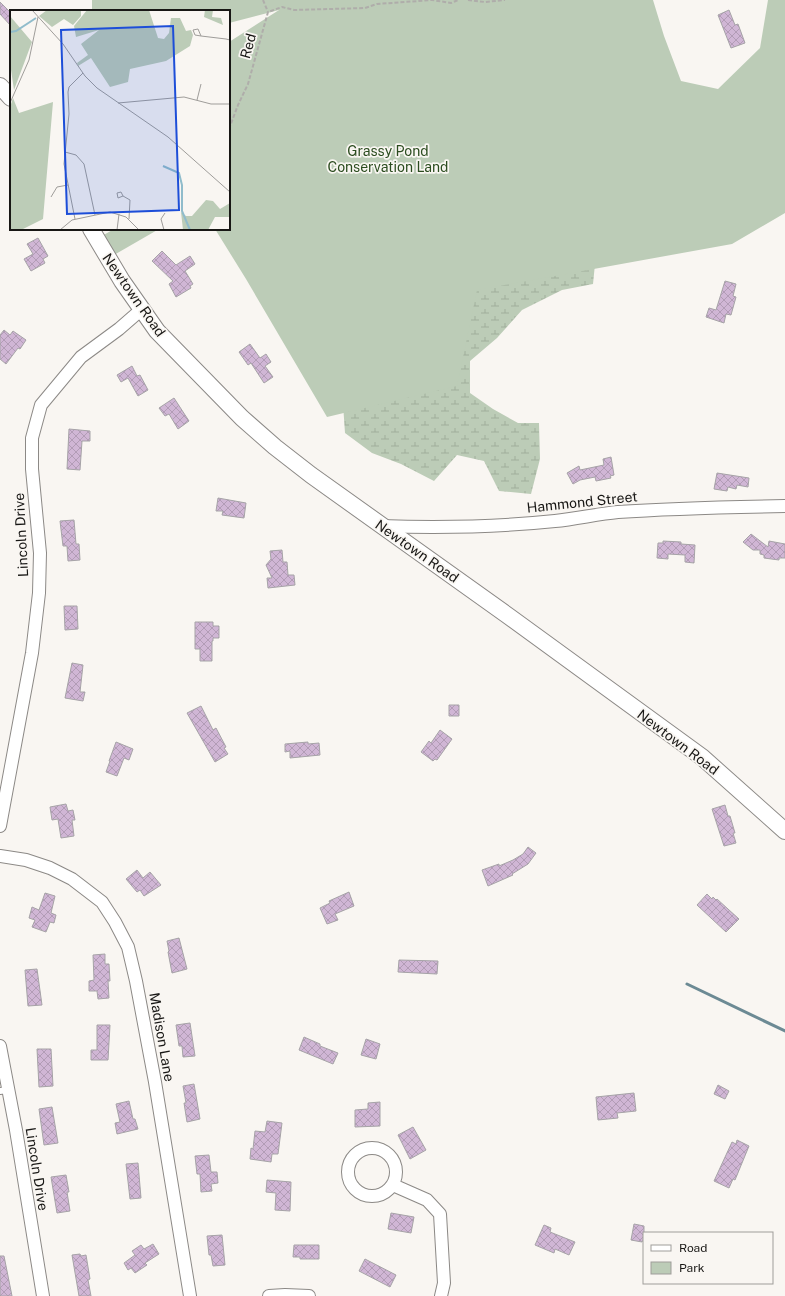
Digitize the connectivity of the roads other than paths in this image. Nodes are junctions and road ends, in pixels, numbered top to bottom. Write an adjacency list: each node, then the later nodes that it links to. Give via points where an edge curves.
1 (0, 86): 2 (street)
2 (10, 97)
3 (92, 230): 4 (street, Newtown Road, via 122,282)
4 (142, 309): 6 (street, Newtown Road, via 157,332 242,418 311,475); 7 (street, Lincoln Drive, via 81,357 41,405 32,438 40,553 39,592 32,654)
5 (785, 506): 6 (street, Hammond Street, via 617,512 495,526)
6 (381, 526): 8 (street, Newtown Road, via 702,758)
7 (0, 826)
8 (785, 831)
9 (0, 856): 14 (street, Madison Lane, via 26,860 50,868 85,888 102,902 128,947 155,1082)
10 (0, 1046): 11 (street, Lincoln Drive)
11 (4, 1090): 13 (street, Lincoln Drive)
12 (393, 1185): 12 (street, via 389,1190 377,1195 359,1192 348,1177 351,1159 367,1148 385,1151 396,1166); 17 (street, via 427,1200 440,1214 444,1283)
13 (43, 1296)
14 (190, 1296)
15 (269, 1296): 16 (street)
16 (309, 1296)
17 (441, 1296)

